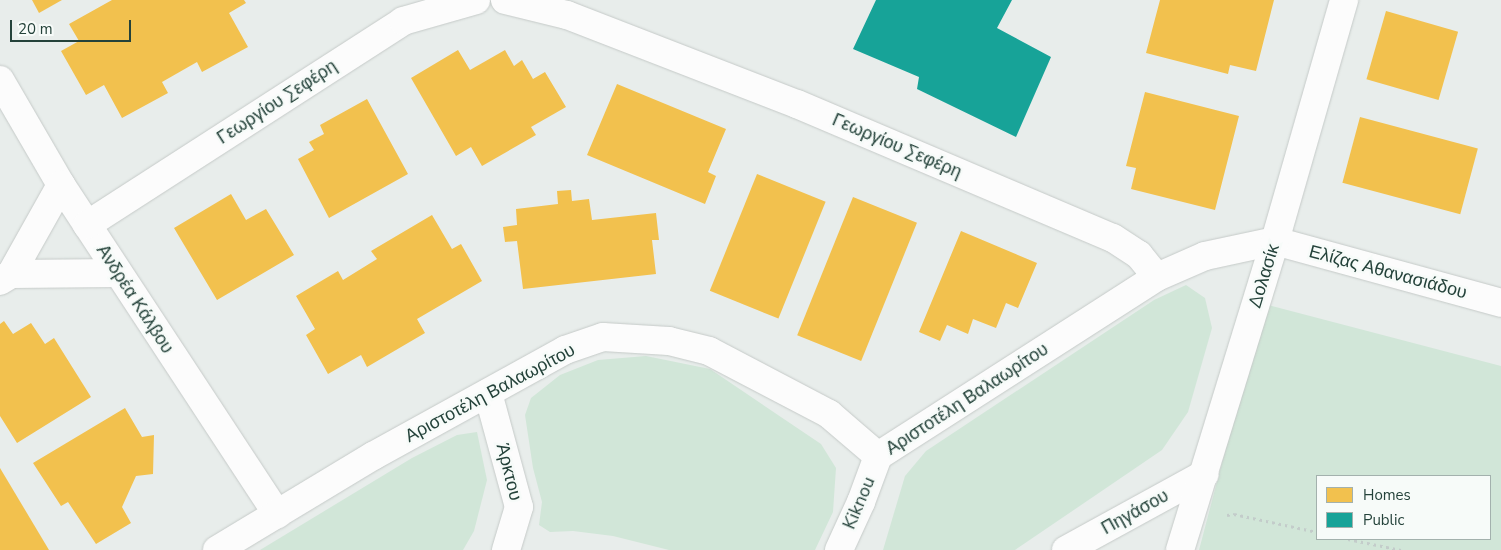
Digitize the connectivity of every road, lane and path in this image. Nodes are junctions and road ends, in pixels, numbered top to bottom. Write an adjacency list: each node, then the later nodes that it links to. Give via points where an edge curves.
1 (476, 0): 6 (street, Γεωργίου Σεφέρη, via 403,21)
2 (505, 0): 10 (street, Γεωργίου Σεφέρη, via 567,14 788,100 1113,238 1139,255)
3 (1344, 0): 7 (street, Δολασίκ)
4 (0, 80): 5 (street, Ανδρέα Κάλβου)
5 (61, 185): 6 (street, Ανδρέα Κάλβου); 9 (street)
6 (87, 225): 8 (street, Ανδρέα Κάλβου)
7 (1275, 241): 10 (street, via 1205,256); 11 (street, Ελίζας Αθανασιάδου); 14 (street, Δολασίκ)
8 (118, 273): 9 (street); 15 (street, Ανδρέα Κάλβου)
9 (5, 278)
10 (1157, 278): 13 (street, Αριστοτέλη Βαλαωρίτου)
11 (1501, 303)
12 (488, 393): 13 (street, Αριστοτέλη Βαλαωρίτου, via 565,350 603,337 669,341 710,351 829,414); 15 (street, Αριστοτέλη Βαλαωρίτου, via 373,456); 20 (street, Άρκτου, via 519,507)
13 (878, 456): 21 (street, Kiknou)
14 (1205, 474): 16 (street, Δολασίκ); 22 (street, Πηγάσου)
15 (277, 514): 19 (street, Αριστοτέλη Βαλαωρίτου)
16 (1189, 518): 17 (path, via 1234,514); 23 (street, Δολασίκ)
17 (1316, 532)
18 (1353, 540): 24 (path)
19 (218, 550)
20 (506, 550)
21 (839, 550)
22 (1066, 550)
23 (1180, 550)
24 (1401, 550)

